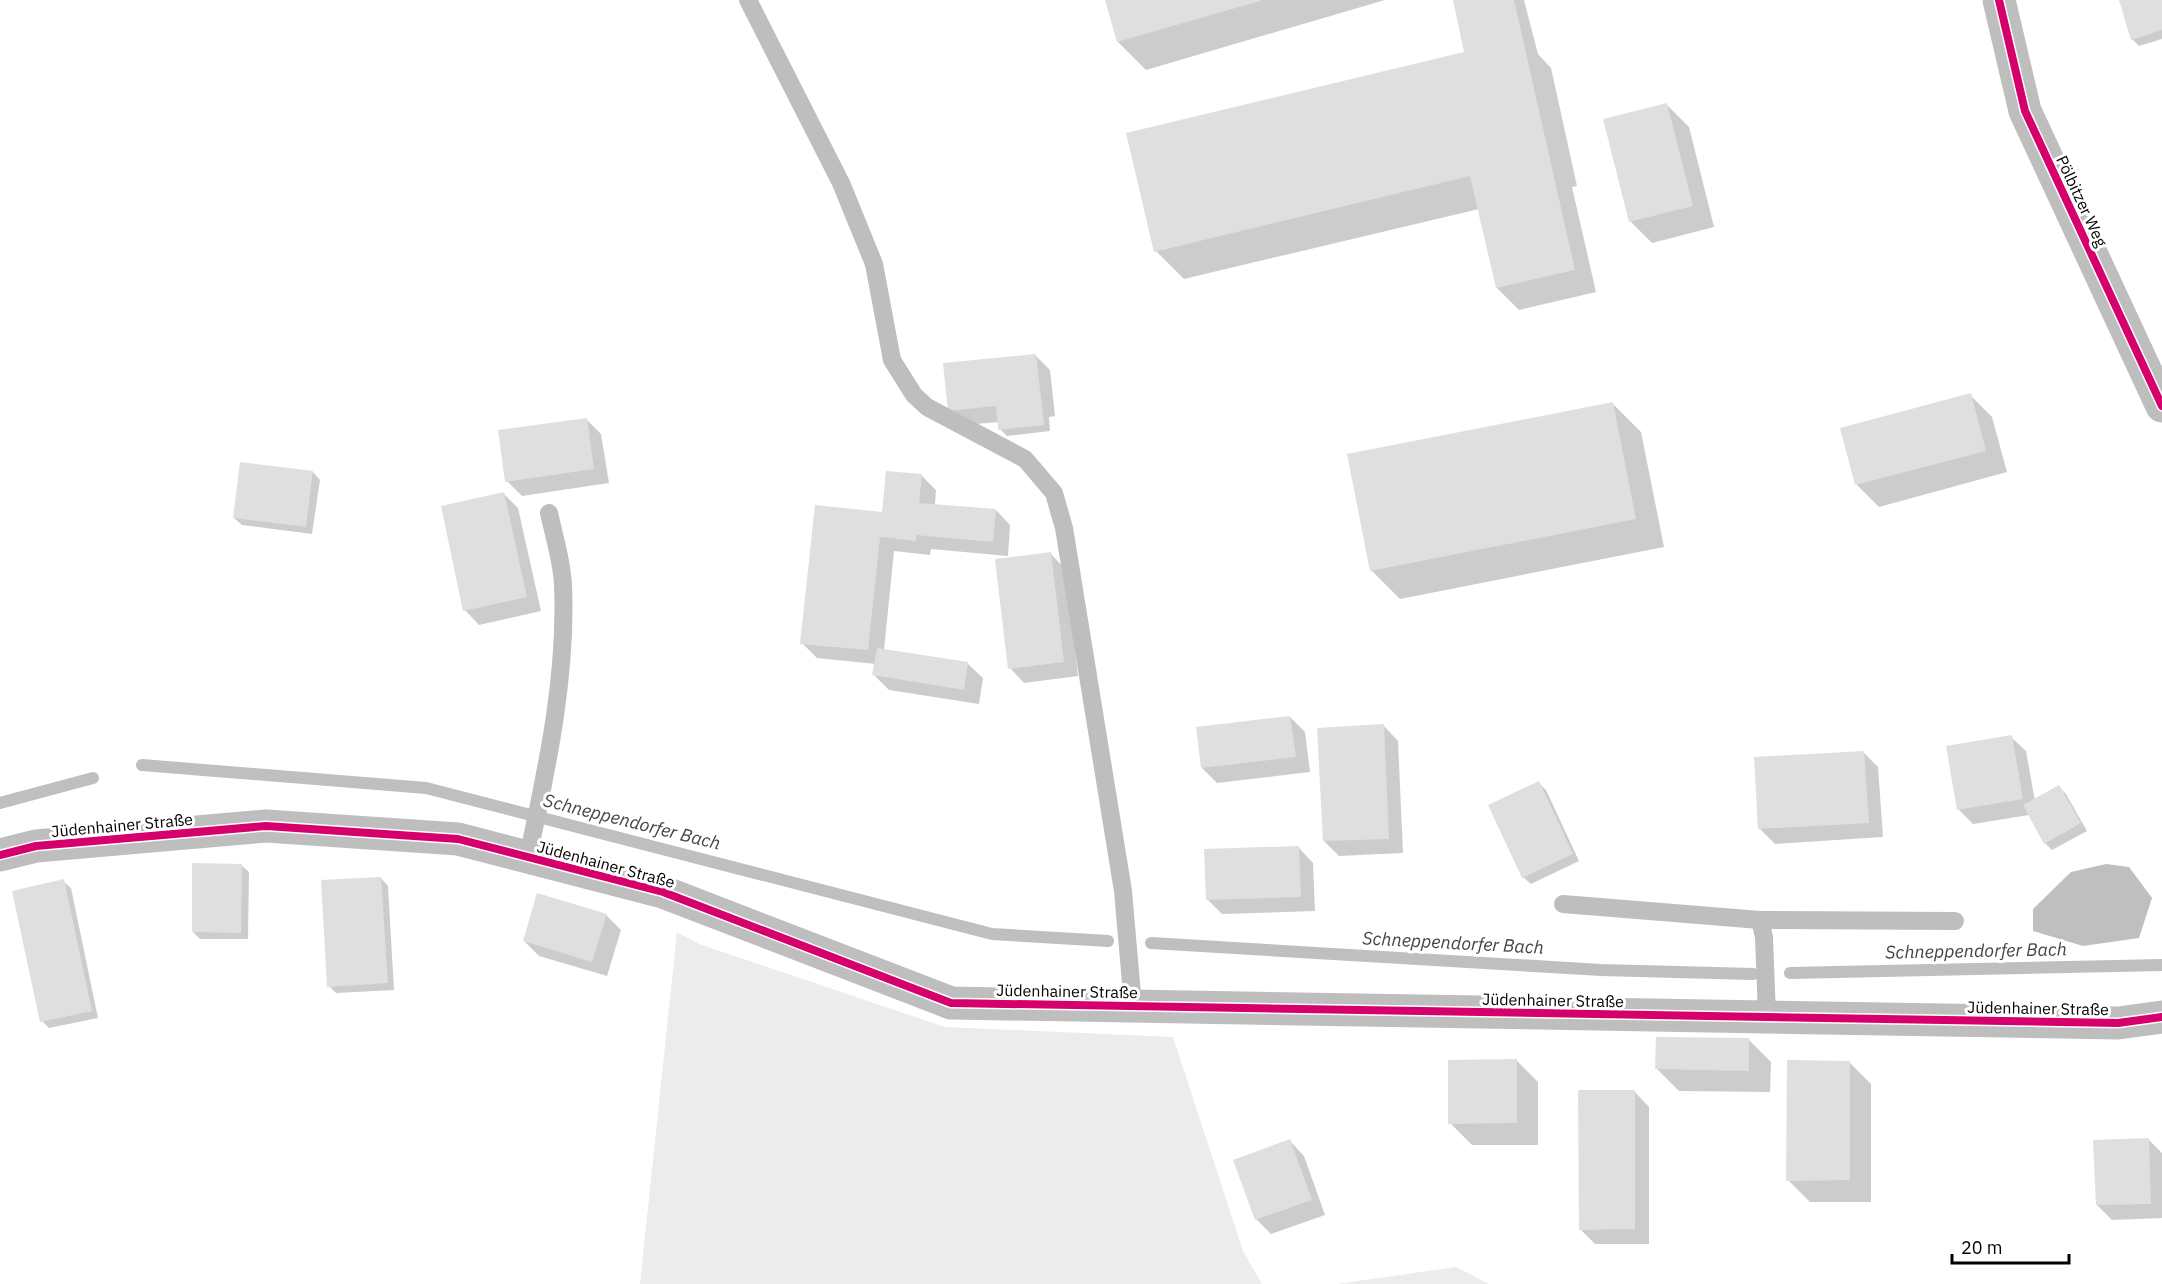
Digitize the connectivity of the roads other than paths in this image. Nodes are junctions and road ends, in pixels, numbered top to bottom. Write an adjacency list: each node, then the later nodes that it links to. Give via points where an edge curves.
1 (748, 0): 10 (lane, Jüdenhainer Straße, via 842,183 874,264 892,360 914,395 927,407 1025,459 1054,493 1064,528 1123,891)
2 (1999, 0): 3 (street, Pölbitzer Weg, via 2025,111)
3 (2162, 406)
4 (549, 513): 5 (lane, via 563,584 561,668 543,791)
5 (530, 849): 6 (street, Jüdenhainer Straße, via 458,839 266,826 36,846); 10 (street, Jüdenhainer Straße, via 663,892 951,1003)
6 (0, 855)
7 (1563, 904): 8 (lane)
8 (1760, 920): 9 (lane); 11 (lane)
9 (1955, 921)
10 (1134, 1006): 11 (street, Jüdenhainer Straße)
11 (1767, 1017): 12 (street, Jüdenhainer Straße, via 2118,1023)
12 (2162, 1017)

